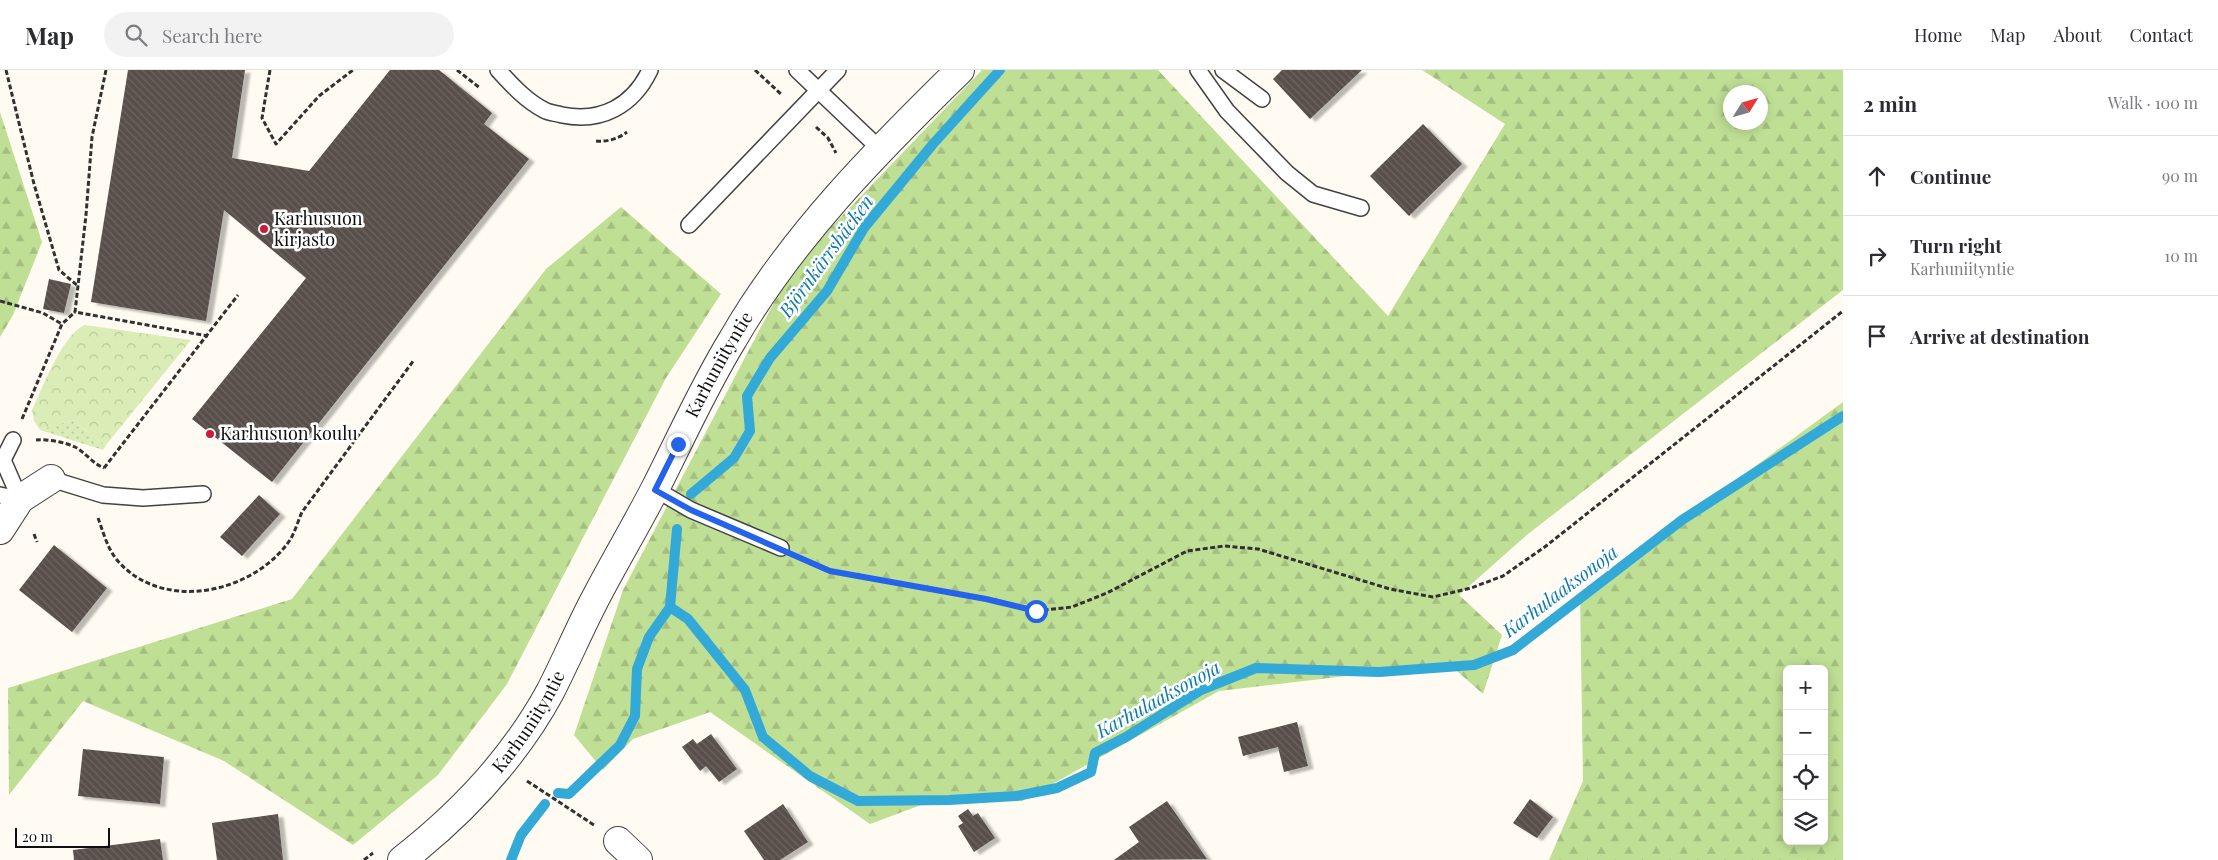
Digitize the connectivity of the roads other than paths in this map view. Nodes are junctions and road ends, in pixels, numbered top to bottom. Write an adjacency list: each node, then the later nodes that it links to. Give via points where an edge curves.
1 (498, 70): 2 (lane, via 520,93 545,111 596,117 614,109 635,92)
2 (650, 70)
3 (797, 70): 8 (lane)
4 (838, 70): 8 (lane)
5 (960, 70): 10 (street, Karhuniityntie)
6 (1198, 70): 11 (lane, via 1227,111 1286,173 1313,194)
7 (1223, 70): 9 (lane)
8 (818, 90): 10 (lane); 12 (lane)
9 (1262, 99)
10 (881, 150): 15 (street, Karhuniityntie, via 816,220 765,286 732,340)
11 (1361, 208)
12 (689, 226)
13 (13, 440): 17 (lane, via 3,460)
14 (51, 479): 16 (lane, via 103,495 143,498); 17 (street)
15 (655, 490): 19 (lane, via 691,510); 21 (street, Karhuniityntie, via 592,604 549,693 519,741 479,791 430,838)
16 (203, 494)
17 (10, 497): 18 (street)
18 (0, 530)
19 (781, 548)
20 (618, 841): 22 (street)
21 (391, 854)
22 (638, 860)

